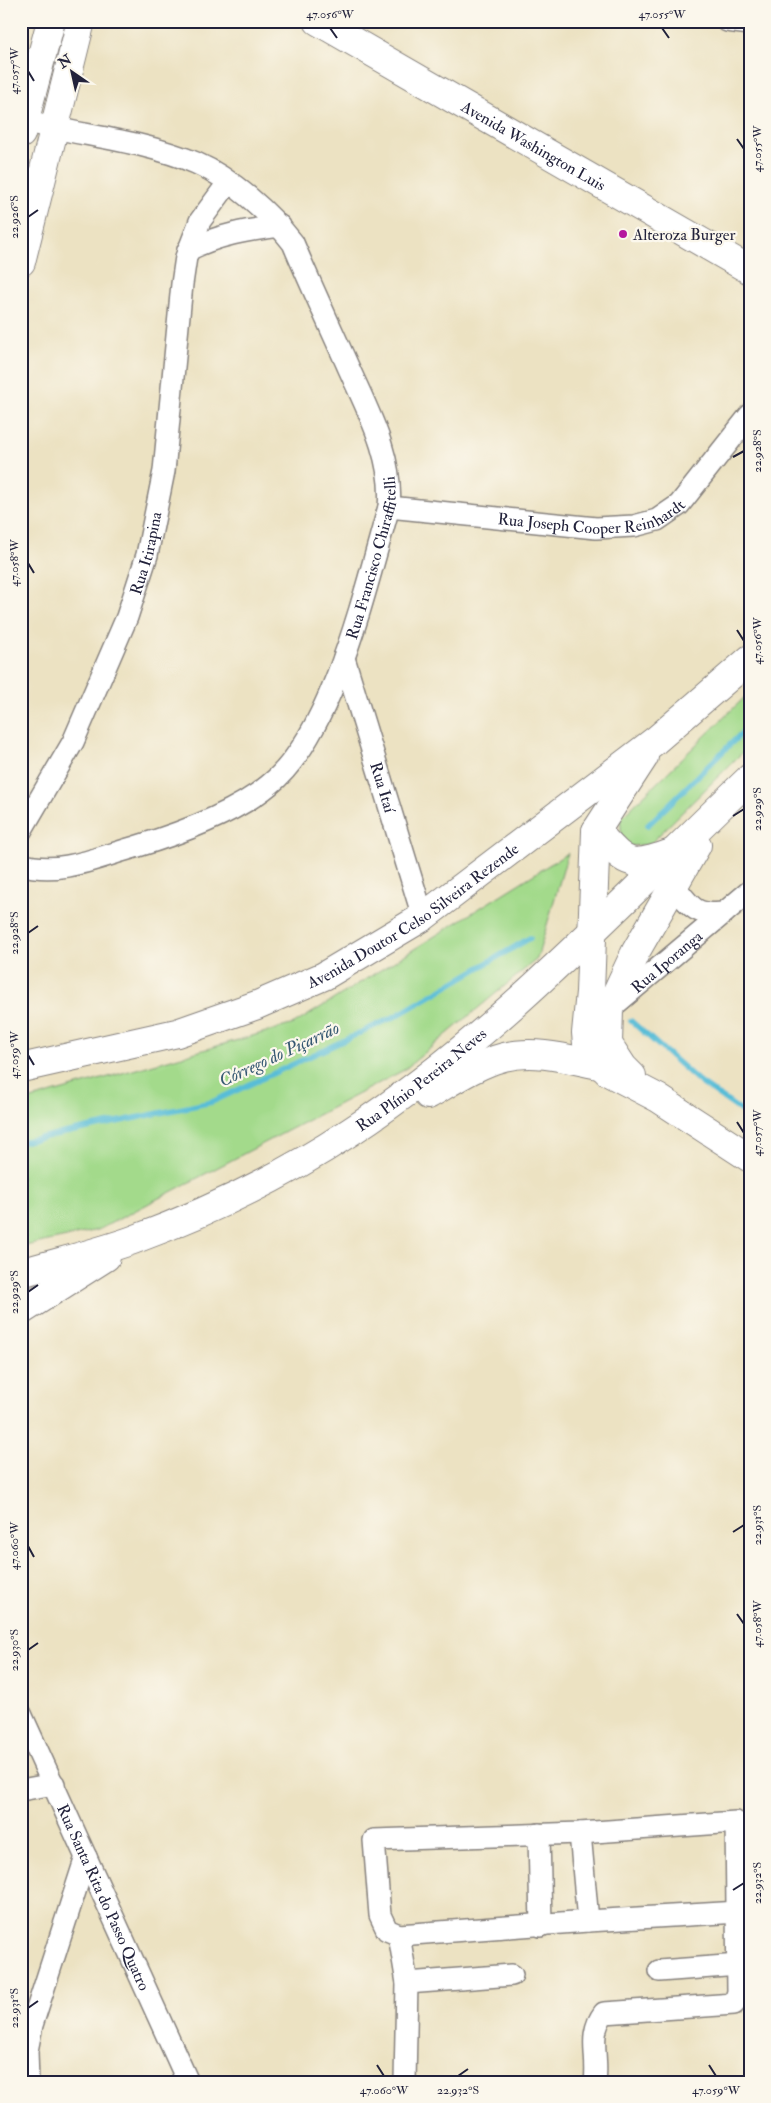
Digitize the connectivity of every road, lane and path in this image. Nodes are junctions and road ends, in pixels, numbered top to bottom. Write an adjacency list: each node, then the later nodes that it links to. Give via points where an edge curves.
1 (51, 21): 6 (main road)
2 (81, 21): 7 (main road)
3 (318, 21): 12 (main road, Avenida Washington Luis)
4 (727, 21): 5 (street)
5 (750, 24)
6 (23, 128): 7 (street, Rua Francisco Chiraffitelli)
7 (55, 129): 8 (street, Rua Francisco Chiraffitelli, via 161,151 197,164); 11 (main road)
8 (228, 183): 9 (street, Rua Francisco Chiraffitelli); 10 (street, Rua Itirapina, via 200,221)
9 (280, 226): 10 (street, via 229,234); 14 (street, Rua Francisco Chiraffitelli, via 293,243 372,422 389,473)
10 (188, 250): 19 (street, Rua Itirapina, via 164,471 147,555 127,617 73,742)
11 (21, 262)
12 (750, 270)
13 (750, 415): 14 (street, Rua Joseph Cooper Reinhardt, via 679,505 657,520 634,526 596,528)
14 (389, 507): 15 (street, Rua Francisco Chiraffitelli)
15 (344, 658): 22 (street, Rua Francisco Chiraffitelli, via 308,738 292,762 269,785 235,806 168,837 69,866 36,869); 26 (street, Rua Itaí)
16 (750, 660): 17 (main road, Avenida Doutor Celso Silveira Rezende)
17 (656, 740): 20 (main road); 26 (main road, Avenida Doutor Celso Silveira Rezende)
18 (746, 782): 21 (main road, Rua Plínio Pereira Neves); 23 (main road, via 697,845)
19 (21, 831)
20 (596, 831): 21 (main road, via 628,862 644,863); 27 (main road)
21 (674, 852): 27 (main road, Rua Plínio Pereira Neves)
22 (21, 864)
23 (673, 884): 25 (street, Rua Iporanga, via 694,909 709,915); 28 (main road, via 621,979)
24 (750, 891): 25 (street, Rua Iporanga)
25 (724, 913): 28 (street, Rua Iporanga)
26 (423, 917): 30 (main road, Avenida Doutor Celso Silveira Rezende, via 324,976 257,1005 177,1033)
27 (592, 934): 29 (main road, via 586,1033 592,1056); 32 (main road, Rua Plínio Pereira Neves, via 437,1070)
28 (609, 1010): 31 (main road, via 608,1044 613,1054)
29 (599, 1065): 31 (main road); 32 (main road, via 549,1055 504,1057 467,1072 405,1108)
30 (21, 1068)
31 (658, 1098): 33 (main road)
32 (350, 1133): 34 (main road, Rua Plínio Pereira Neves, via 242,1193)
33 (750, 1158)
34 (132, 1240): 35 (main road, Rua Plínio Pereira Neves); 36 (main road)
35 (21, 1272)
36 (21, 1311)
37 (21, 1714): 38 (street, Rua Santa Rita do Passo Quatro)
38 (54, 1784): 39 (street); 42 (street, Rua Santa Rita do Passo Quatro)
39 (21, 1790)
40 (580, 1833): 41 (street); 43 (street, via 736,1822); 44 (street)
41 (539, 1834): 45 (street); 46 (street, via 374,1840 380,1915 387,1930)
42 (86, 1857): 51 (street, via 32,2025); 52 (street, Rua Santa Rita do Passo Quatro)
43 (739, 1912): 44 (street); 47 (street)
44 (588, 1921): 45 (street)
45 (541, 1926): 46 (street)
46 (399, 1935): 50 (street)
47 (739, 1965): 48 (street); 54 (street, via 734,2004 604,2013 596,2023 594,2036)
48 (659, 1971)
49 (512, 1976): 50 (street)
50 (407, 1983): 53 (street)
51 (28, 2082)
52 (188, 2082)
53 (405, 2082)
54 (595, 2082)

